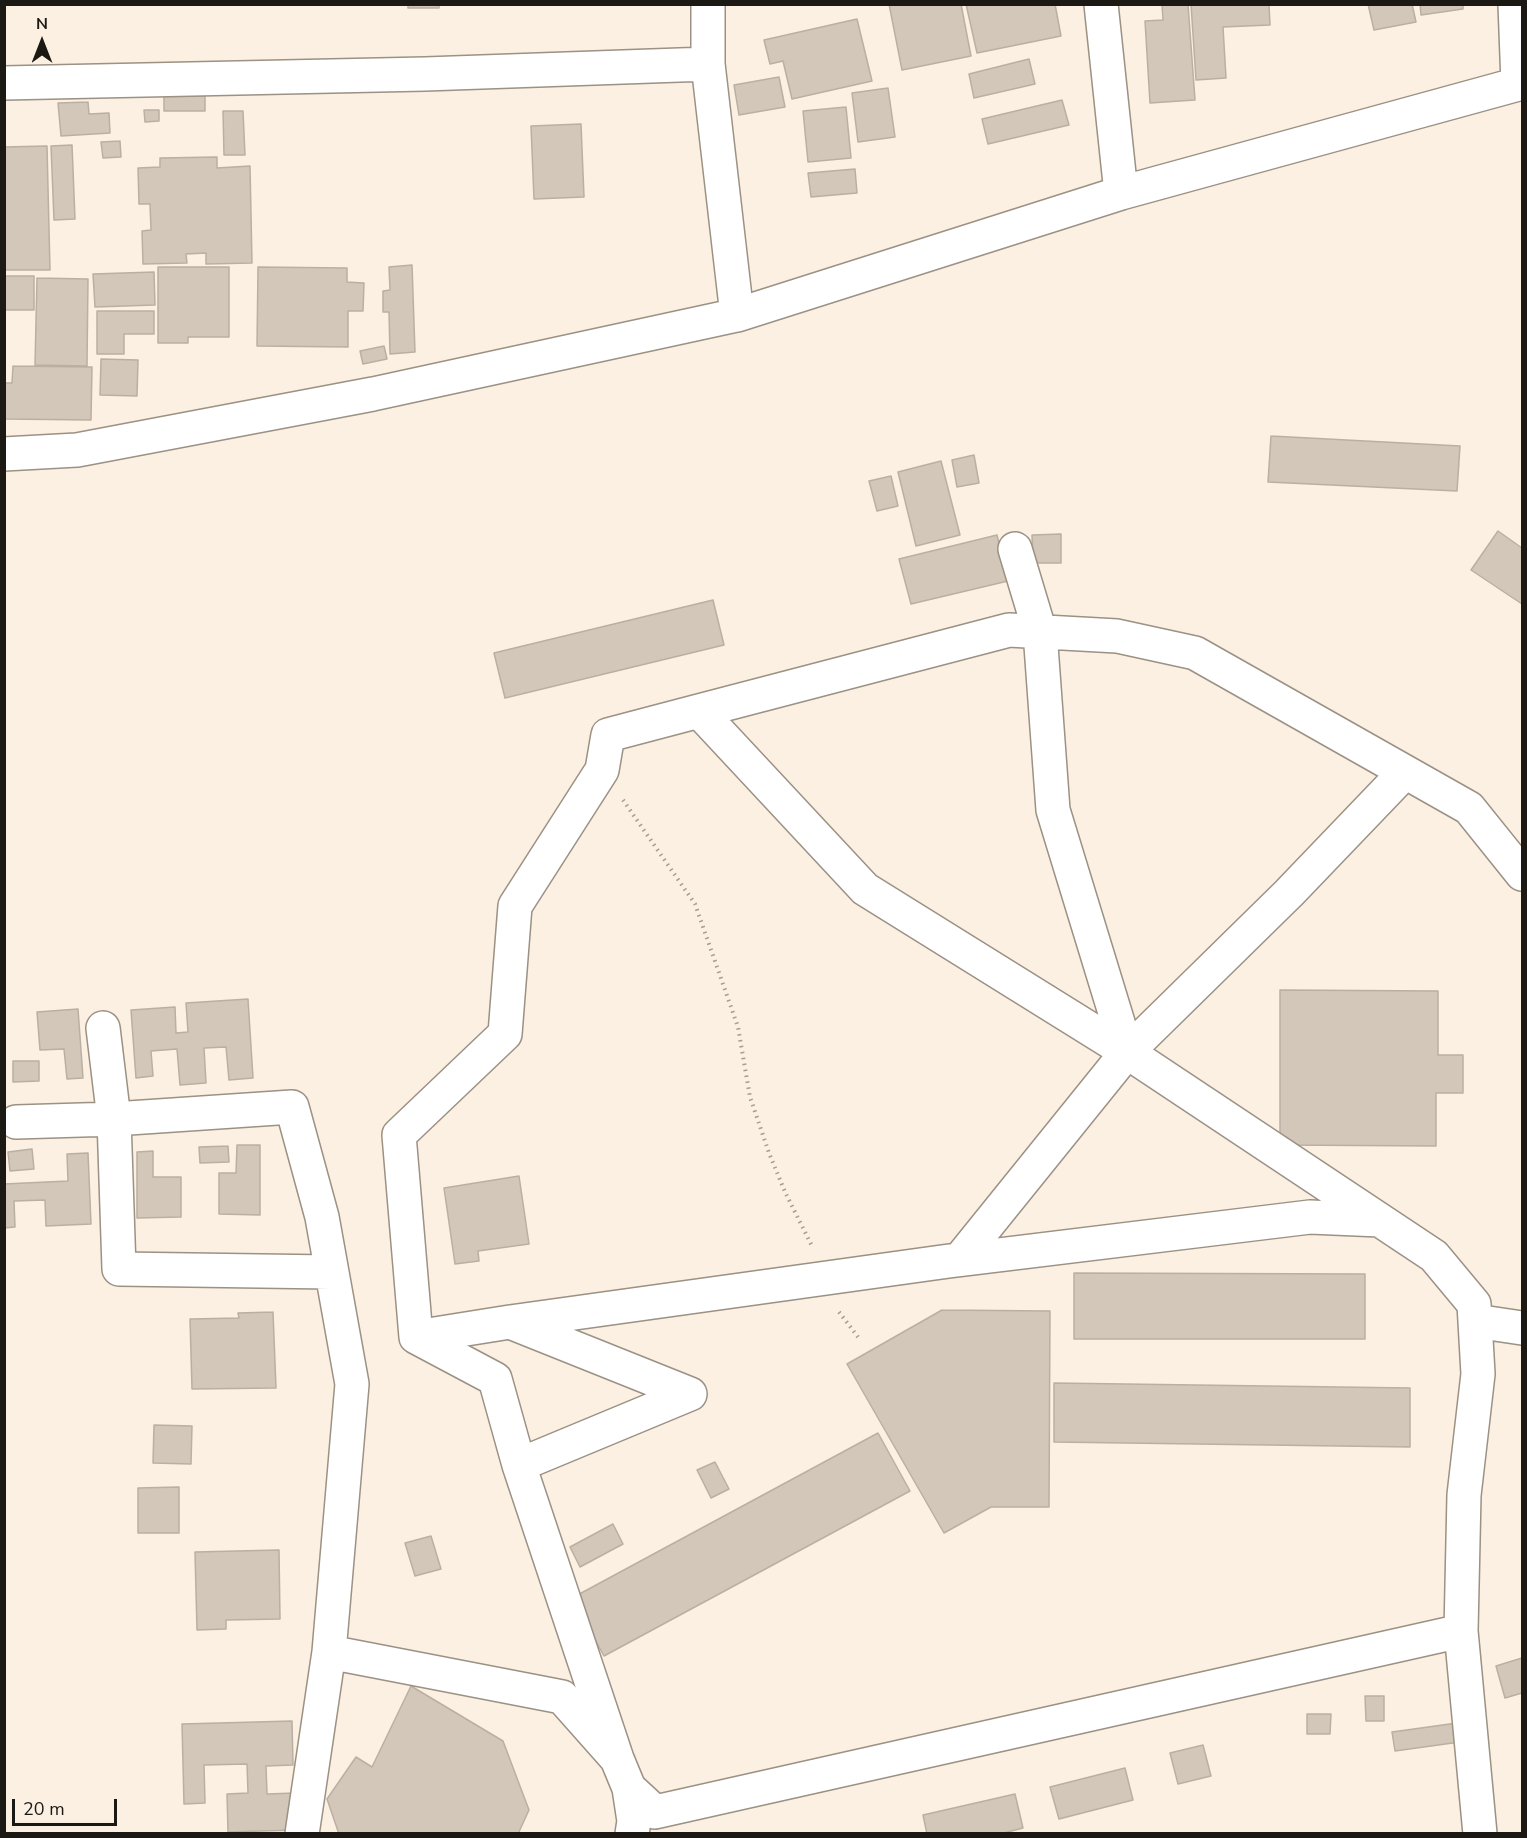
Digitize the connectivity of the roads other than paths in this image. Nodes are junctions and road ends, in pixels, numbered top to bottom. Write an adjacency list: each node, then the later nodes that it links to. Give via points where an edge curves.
1 (708, 4): 4 (street)
2 (1101, 4): 7 (street)
3 (1515, 4): 6 (street)
4 (708, 64): 5 (street); 8 (street)
5 (4, 83)
6 (1520, 84): 7 (street)
7 (1121, 192): 8 (street)
8 (737, 315): 9 (street, via 373,393 88,448)
9 (4, 454)
10 (1015, 549): 11 (street)
11 (1040, 632): 12 (street, via 1010,630); 13 (street, via 1117,636 1195,653); 16 (street, via 1053,810)
12 (699, 711): 16 (street, via 865,889); 25 (street, via 608,735 602,770 515,906 505,1034 399,1135)
13 (1405, 772): 14 (street, via 1469,808); 16 (street)
14 (1522, 874)
15 (103, 1028): 17 (street)
16 (1127, 1052): 19 (street); 20 (street)
17 (114, 1119): 18 (street); 21 (street, via 292,1107 322,1217); 21 (street, via 119,1269)
18 (16, 1122)
19 (1380, 1220): 20 (street, via 1311,1217); 22 (street, via 1434,1256 1474,1304)
20 (960, 1260): 23 (street)
21 (331, 1272): 28 (street, via 352,1384)
22 (1475, 1321): 24 (street); 27 (street, via 1478,1374 1464,1495)
23 (510, 1322): 25 (street); 26 (street, via 690,1394)
24 (1522, 1328)
25 (416, 1336): 26 (street, via 495,1379)
26 (519, 1465): 29 (street)
27 (1461, 1631): 29 (street, via 655,1812); 32 (street)
28 (329, 1652): 29 (street, via 562,1697); 30 (street)
29 (623, 1774): 31 (street, via 634,1821)
30 (302, 1833)
31 (632, 1833)
32 (1480, 1833)

